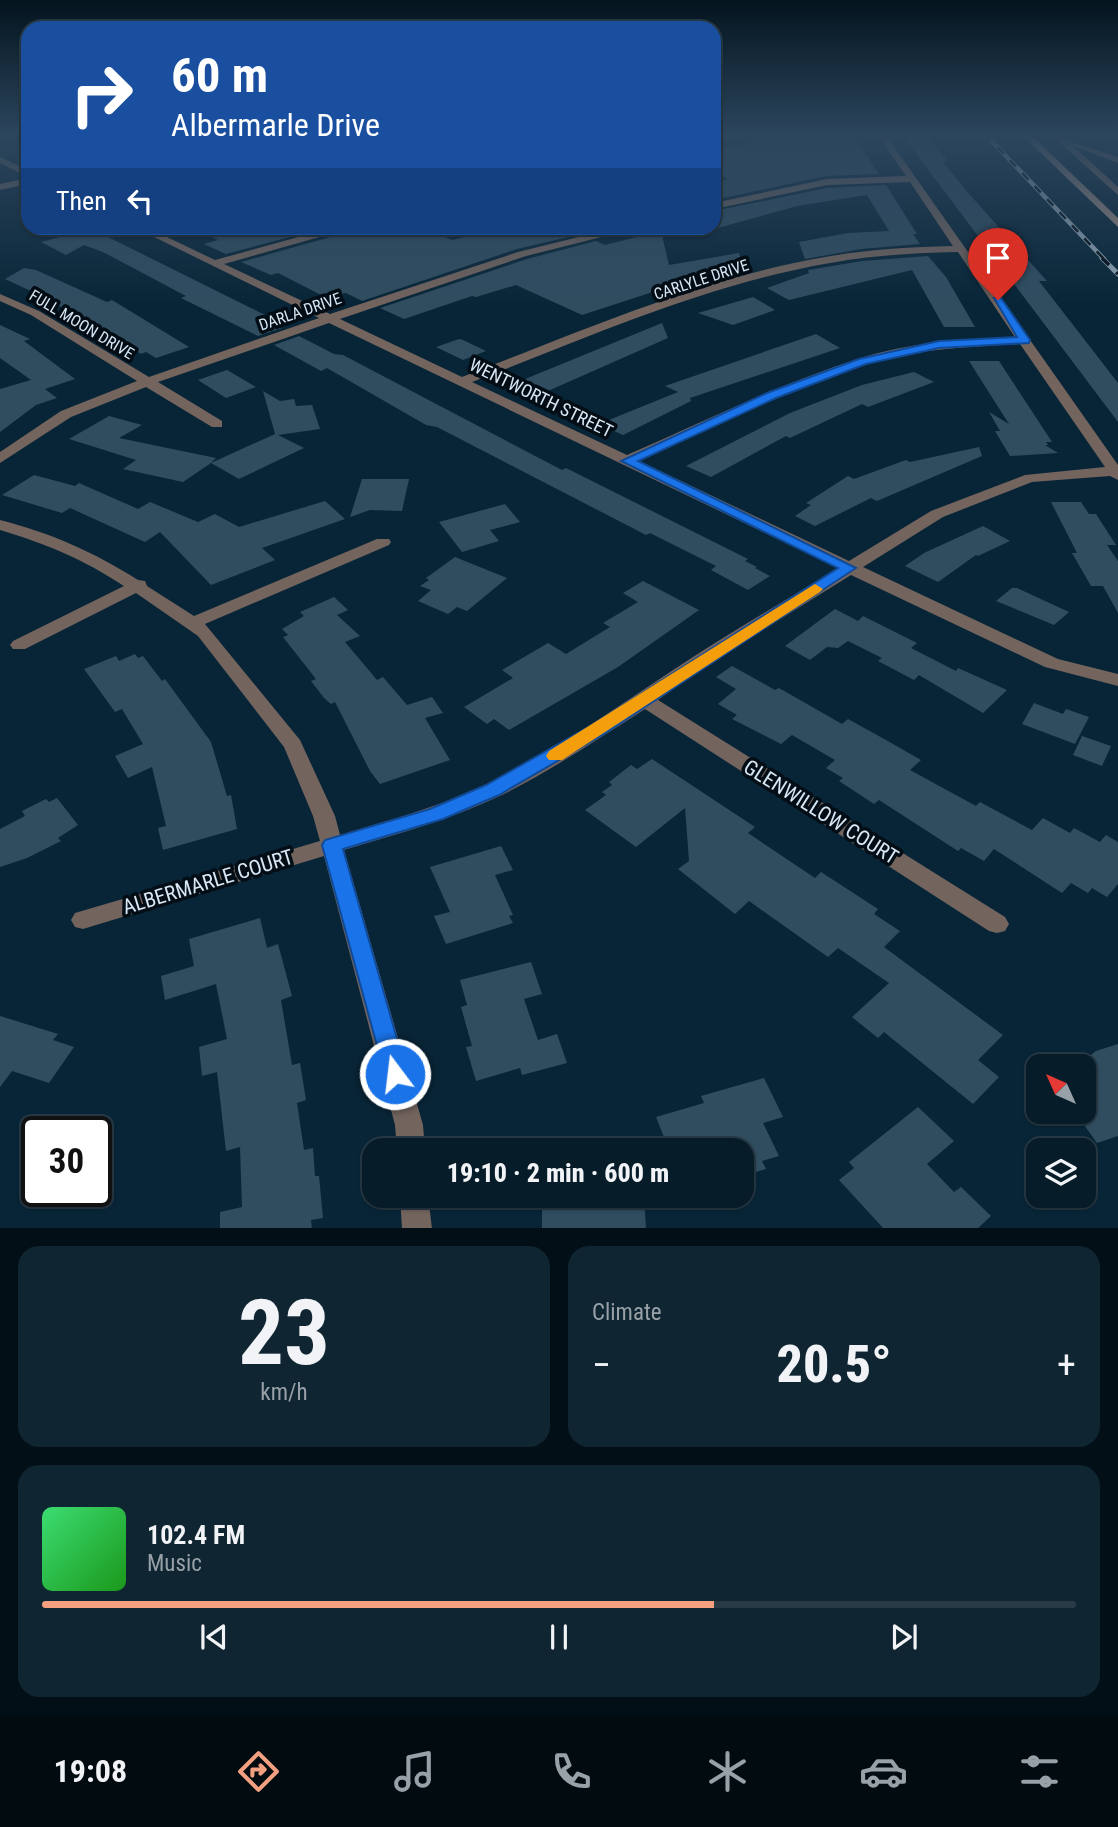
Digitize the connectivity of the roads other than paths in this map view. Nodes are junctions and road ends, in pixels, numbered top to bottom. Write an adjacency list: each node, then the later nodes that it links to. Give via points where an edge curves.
1 (783, 191): 4 (street)
2 (919, 191): 9 (street)
3 (1084, 191): 5 (main road)
4 (721, 205)
5 (1118, 224)
6 (156, 235): 10 (street, WENTWORTH STREET)
7 (314, 235): 10 (street)
8 (597, 235): 12 (street, DARLA DRIVE, via 522,254)
9 (958, 249): 13 (street); 14 (street, CARLYLE DRIVE, via 866,253 782,271 666,306)
10 (215, 262): 12 (street, WENTWORTH STREET)
11 (0, 296): 15 (street, FULL MOON DRIVE)
12 (330, 317): 14 (street, WENTWORTH STREET); 15 (street, DARLA DRIVE)
13 (1025, 340): 18 (street, via 939,345 863,361); 19 (street)
14 (462, 381): 18 (street, WENTWORTH STREET)
15 (146, 382): 16 (street, FULL MOON DRIVE); 17 (street, DARLA DRIVE, via 66,414)
16 (217, 424)
17 (0, 459)
18 (627, 461): 22 (street, WENTWORTH STREET)
19 (1117, 473): 22 (street, ALBERMARLE COURT, via 1030,478 937,514)
20 (0, 525): 23 (street, via 62,544)
21 (383, 542): 24 (street)
22 (849, 568): 26 (street, WENTWORTH STREET, via 1052,663); 27 (street, ALBERMARLE COURT)
23 (139, 585): 24 (street); 25 (street)
24 (193, 623): 28 (street, via 293,746)
25 (19, 645)
26 (1118, 680)
27 (645, 700): 28 (street, ALBERMARLE COURT, via 493,790 436,814); 30 (street, GLENWILLOW COURT)
28 (332, 845): 29 (street, ALBERMARLE COURT); 31 (street)
29 (83, 920)
30 (997, 924)
31 (410, 1138)
32 (415, 1208): 33 (street)
33 (417, 1228)

